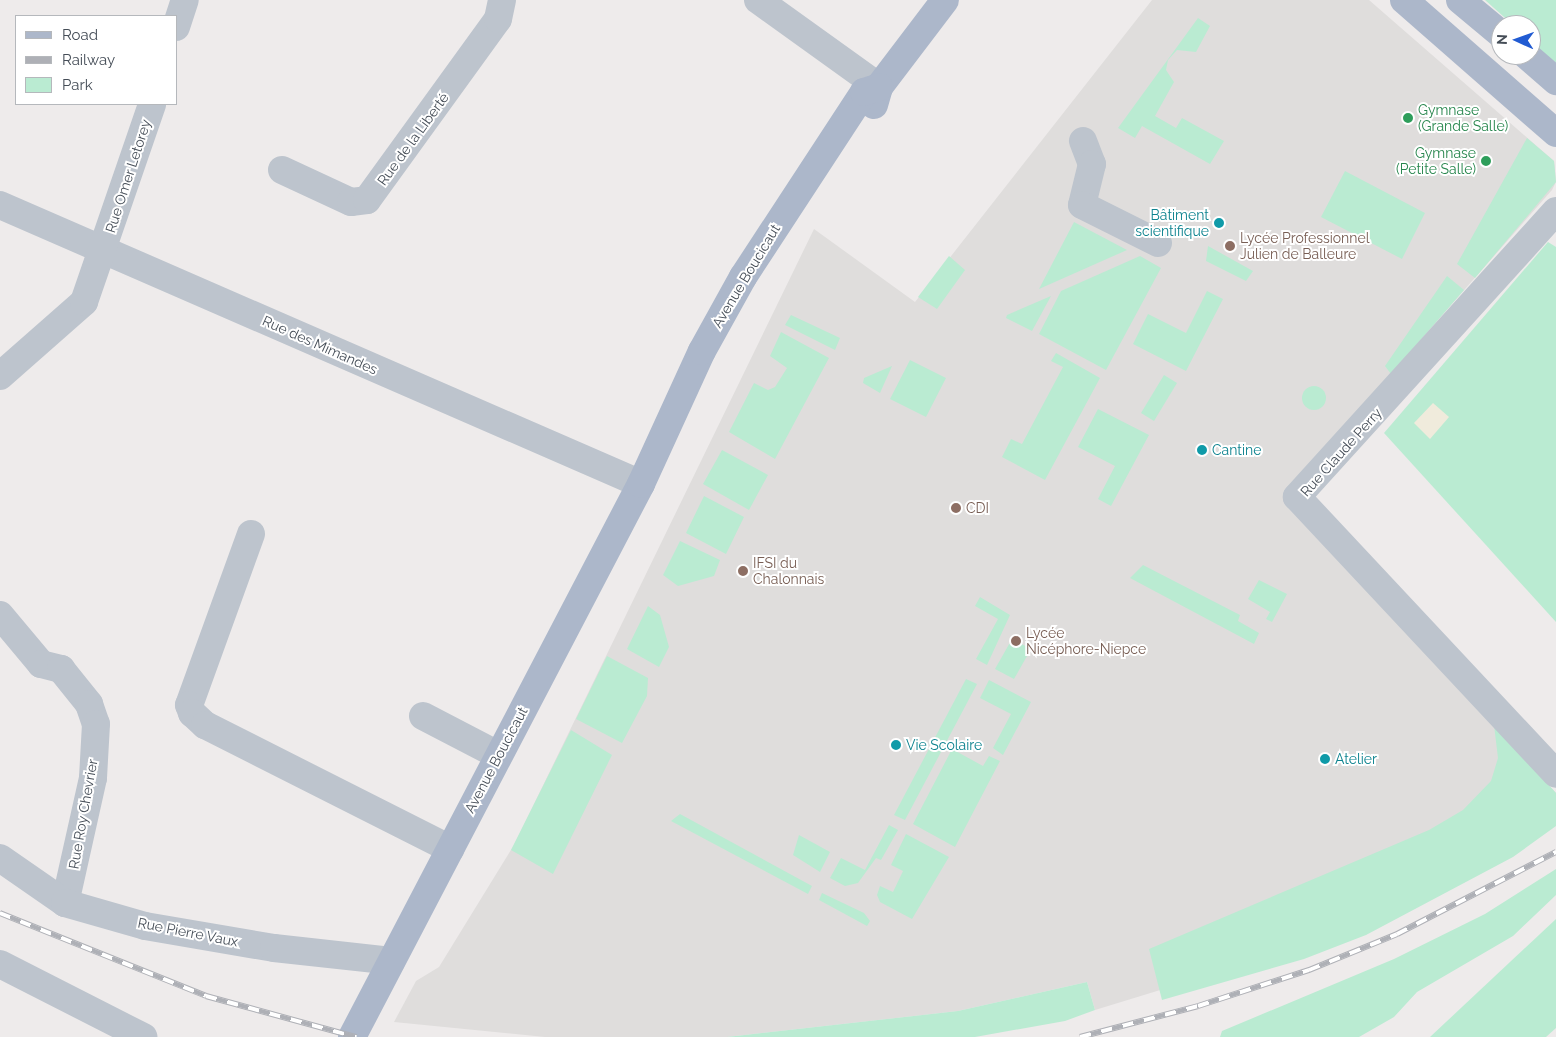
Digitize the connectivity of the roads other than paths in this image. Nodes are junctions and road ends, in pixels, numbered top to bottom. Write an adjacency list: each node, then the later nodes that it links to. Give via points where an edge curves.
1 (185, 0): 7 (street)
2 (502, 0): 15 (street, Rue de la Liberté, via 498,19 368,200 352,202)
3 (758, 0): 11 (street)
4 (945, 0): 11 (main road, Avenue Boucicaut)
5 (1404, 0): 13 (main road)
6 (1460, 0): 8 (main road)
7 (178, 22)
8 (1491, 26)
9 (1538, 65): 10 (main road)
10 (1556, 81)
11 (879, 87): 21 (main road, Avenue Boucicaut, via 864,92 743,277 702,351)
12 (152, 105): 19 (street, Rue Omer Letorey)
13 (1556, 133)
14 (1083, 140): 18 (street, via 1092,164 1082,205)
15 (282, 170)
16 (0, 205): 19 (street, Rue des Mimandes)
17 (1556, 211): 26 (street, Rue Claude Perry, via 1298,496)
18 (1158, 243)
19 (105, 249): 20 (street, via 84,302); 21 (street, Rue des Mimandes)
20 (0, 376)
21 (641, 484): 25 (main road, Avenue Boucicaut)
22 (252, 534): 27 (street, via 189,705 192,713 205,725)
23 (0, 615): 29 (street, Rue Roy Chevrier, via 41,664 61,669 89,704 96,724 93,778)
24 (424, 716): 25 (street)
25 (498, 755): 27 (main road, Avenue Boucicaut)
26 (1556, 774)
27 (450, 849): 30 (main road, Avenue Boucicaut)
28 (0, 858): 29 (street, Rue Pierre Vaux)
29 (65, 903): 30 (street, Rue Pierre Vaux, via 145,926 274,948)
30 (391, 961): 33 (main road, Avenue Boucicaut)
31 (0, 964): 32 (street)
32 (143, 1037)
33 (352, 1037)

